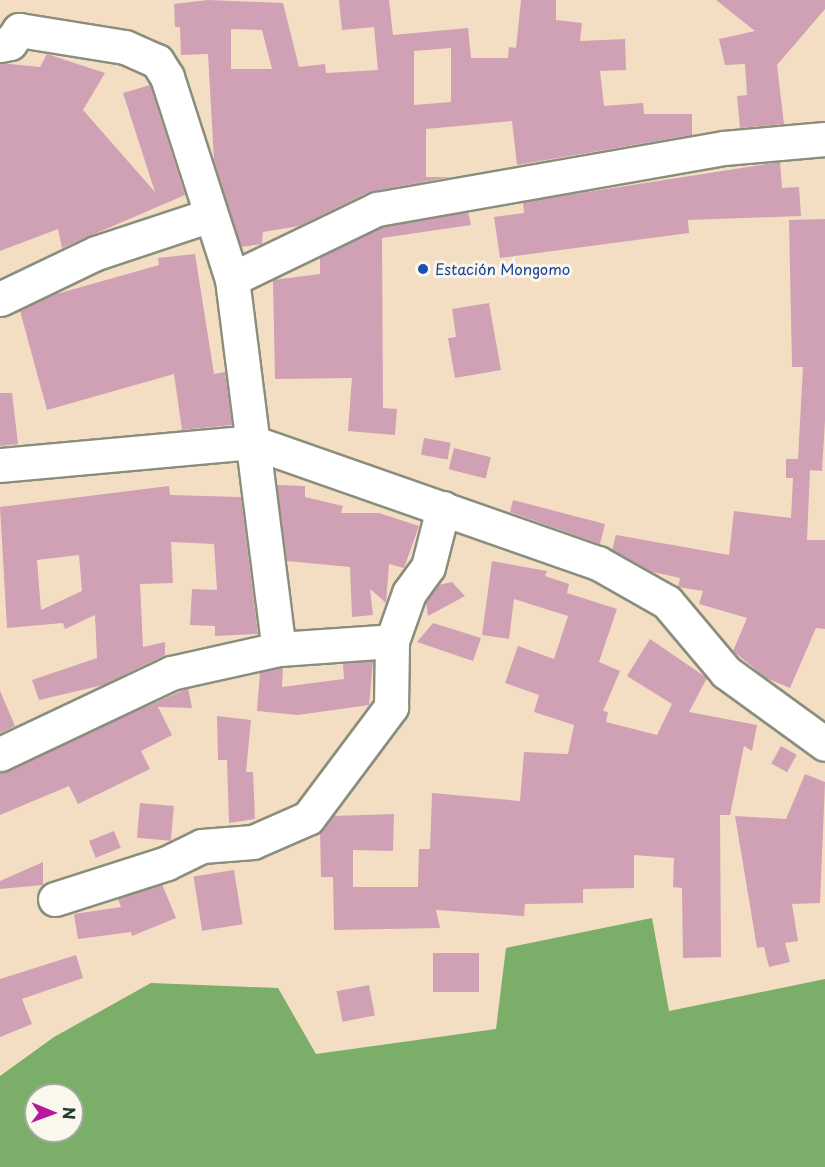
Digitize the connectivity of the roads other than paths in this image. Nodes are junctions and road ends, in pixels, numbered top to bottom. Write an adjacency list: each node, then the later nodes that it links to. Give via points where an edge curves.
1 (0, 45): 3 (street, via 10,43 19,30 125,47 157,61 192,150)
2 (825, 140): 4 (street, via 724,148 377,209)
3 (208, 216): 4 (street); 5 (street, via 96,254)
4 (232, 279): 6 (street)
5 (0, 298)
6 (252, 442): 7 (street); 8 (street); 10 (street)
7 (0, 465)
8 (443, 508): 9 (street, via 428,567 409,593); 11 (street, via 598,563 667,602 726,672)
9 (392, 641): 10 (street); 13 (street, via 391,707 308,818 253,842 201,846 167,863)
10 (279, 649): 12 (street, via 171,673)
11 (825, 744)
12 (0, 754)
13 (55, 899)

